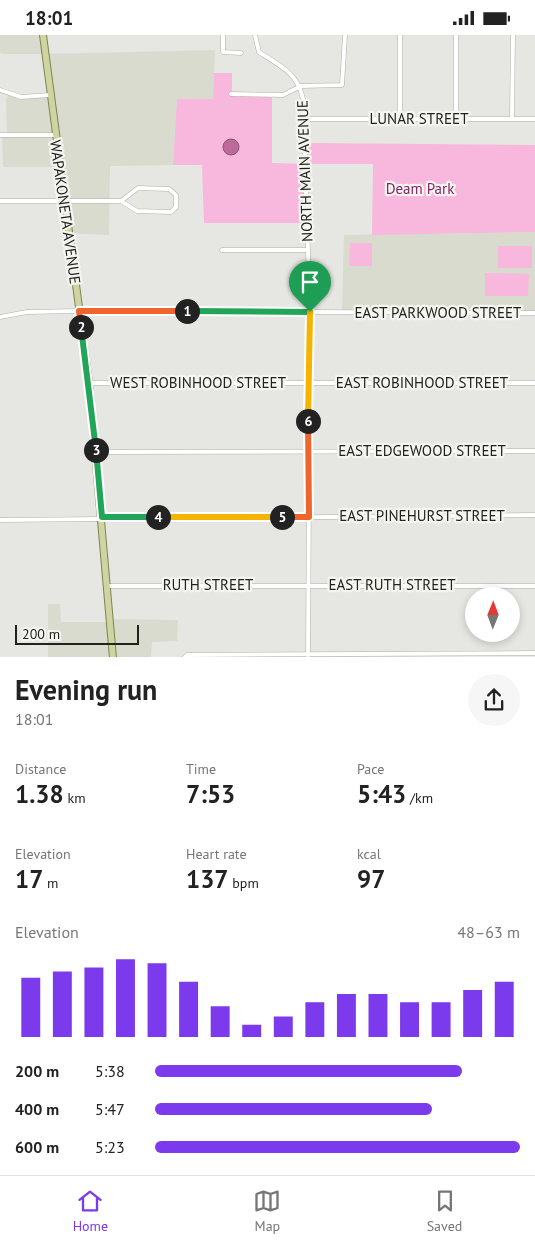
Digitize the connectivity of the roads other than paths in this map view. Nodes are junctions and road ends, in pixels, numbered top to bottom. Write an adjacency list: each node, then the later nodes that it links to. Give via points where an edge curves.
1 (43, 35): 12 (main road, WAPAKONETA AVENUE)
2 (223, 35): 8 (street, via 223,52)
3 (255, 35): 9 (street, NORTH MAIN AVENUE, via 259,51 292,74)
4 (345, 35): 9 (street, via 342,85)
5 (400, 35): 14 (street)
6 (456, 35): 15 (street)
7 (513, 35): 16 (street)
8 (241, 53)
9 (301, 85): 11 (street, via 282,95); 13 (street, NORTH MAIN AVENUE)
10 (0, 89): 12 (street, via 21,97)
11 (231, 94)
12 (50, 95): 19 (main road, WAPAKONETA AVENUE)
13 (304, 119): 14 (street, LUNAR STREET); 23 (street, NORTH MAIN AVENUE)
14 (400, 119): 15 (street, LUNAR STREET)
15 (456, 119): 16 (street, LUNAR STREET)
16 (512, 119): 17 (street, LUNAR STREET)
17 (535, 119)
18 (0, 135): 19 (street)
19 (55, 135): 21 (main road, WAPAKONETA AVENUE)
20 (0, 201): 21 (street)
21 (64, 201): 22 (street); 25 (main road, WAPAKONETA AVENUE)
22 (121, 201): 22 (street, via 137,211 171,212 176,207 176,195 169,189 138,188)
23 (308, 249): 24 (street); 26 (street, NORTH MAIN AVENUE)
24 (222, 250)
25 (79, 311): 26 (street, EAST PARKWOOD STREET); 28 (street, EAST PARKWOOD STREET, via 27,312); 29 (main road, WAPAKONETA AVENUE)
26 (310, 312): 27 (street, EAST PARKWOOD STREET); 31 (street, NORTH MAIN AVENUE)
27 (535, 313)
28 (0, 317)
29 (89, 383): 31 (street, WEST ROBINHOOD STREET); 34 (main road, WAPAKONETA AVENUE)
30 (535, 383): 31 (street, EAST ROBINHOOD STREET)
31 (308, 384): 32 (street, NORTH MAIN AVENUE)
32 (308, 451): 33 (street, EAST EDGEWOOD STREET); 34 (street, EAST EDGEWOOD STREET); 37 (street, NORTH MAIN AVENUE)
33 (535, 451)
34 (96, 452): 36 (main road, WAPAKONETA AVENUE)
35 (535, 515): 37 (street, EAST PINEHURST STREET)
36 (102, 517): 37 (street, EAST PINEHURST STREET); 38 (street, EAST PINEHURST STREET); 40 (main road, WAPAKONETA AVENUE)
37 (309, 517): 39 (street, NORTH MAIN AVENUE)
38 (0, 520)
39 (308, 585): 40 (street, RUTH STREET); 41 (street, EAST RUTH STREET); 43 (street, NORTH MAIN AVENUE)
40 (108, 586): 44 (main road, WAPAKONETA AVENUE)
41 (535, 586)
42 (535, 653): 43 (street)
43 (308, 656): 45 (street)
44 (114, 657)
45 (184, 657)

